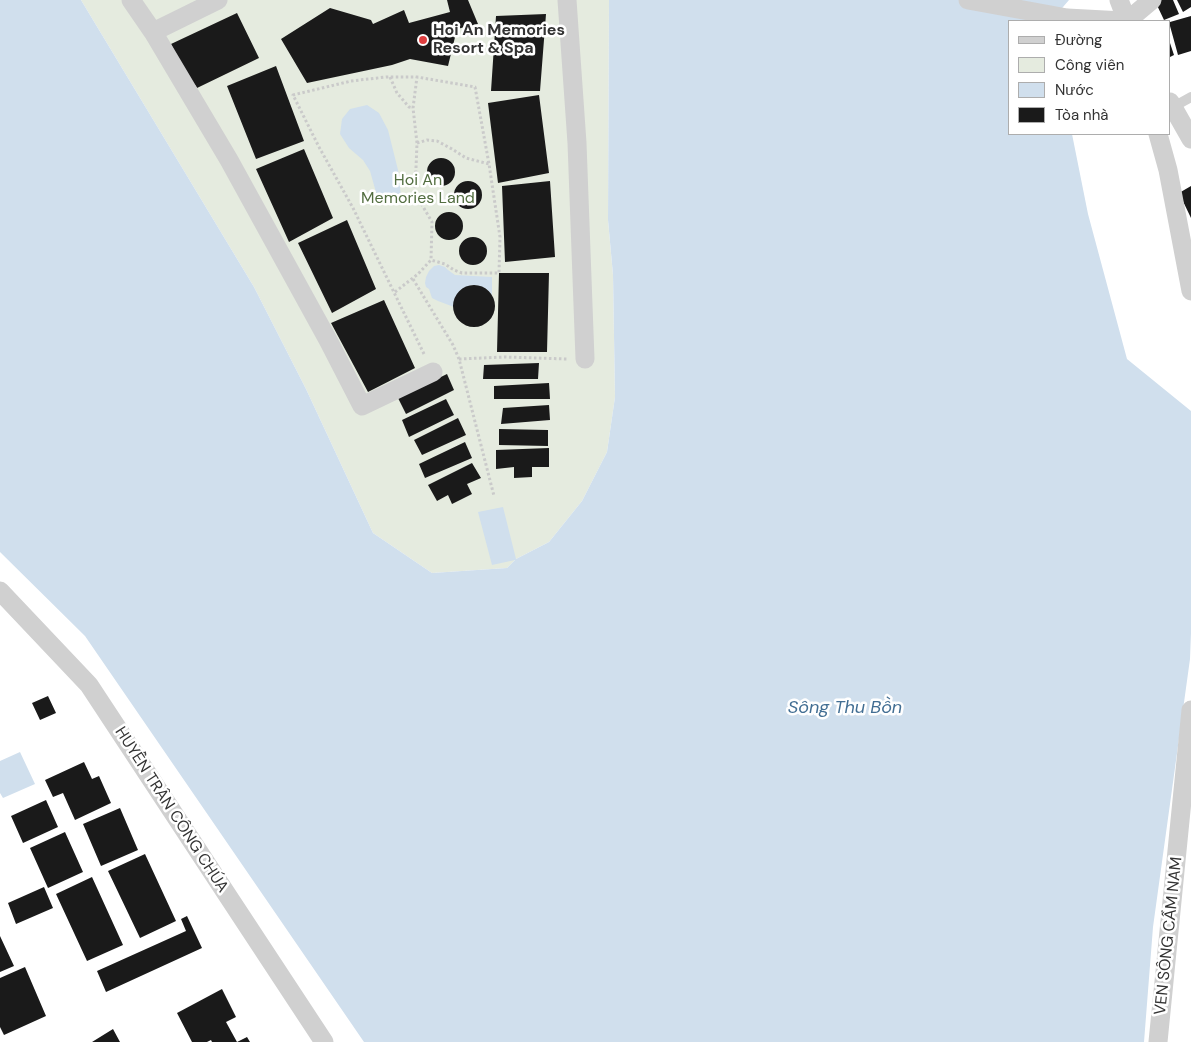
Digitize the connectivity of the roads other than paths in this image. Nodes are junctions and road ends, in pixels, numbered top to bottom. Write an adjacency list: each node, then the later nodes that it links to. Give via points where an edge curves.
1 (131, 0): 10 (street)
2 (218, 0): 10 (street)
3 (567, 0): 16 (street, via 577,143)
4 (968, 0): 7 (street, via 1067,18)
5 (1119, 0): 8 (street)
6 (1152, 0): 9 (street)
7 (1104, 20)
8 (1127, 20)
9 (1128, 20)
10 (153, 32): 17 (street, via 234,169 362,406)
11 (1191, 97): 12 (lane)
12 (1171, 104): 14 (street)
13 (1158, 135): 15 (street)
14 (1191, 139)
15 (1191, 291)
16 (585, 359)
17 (433, 372)
18 (0, 591): 20 (street, HUYỀN TRÂN CÔNG CHÚA, via 89,685)
19 (1191, 710): 21 (street, VEN SÔNG CẨM NAM)
20 (324, 1042)
21 (1158, 1042)

